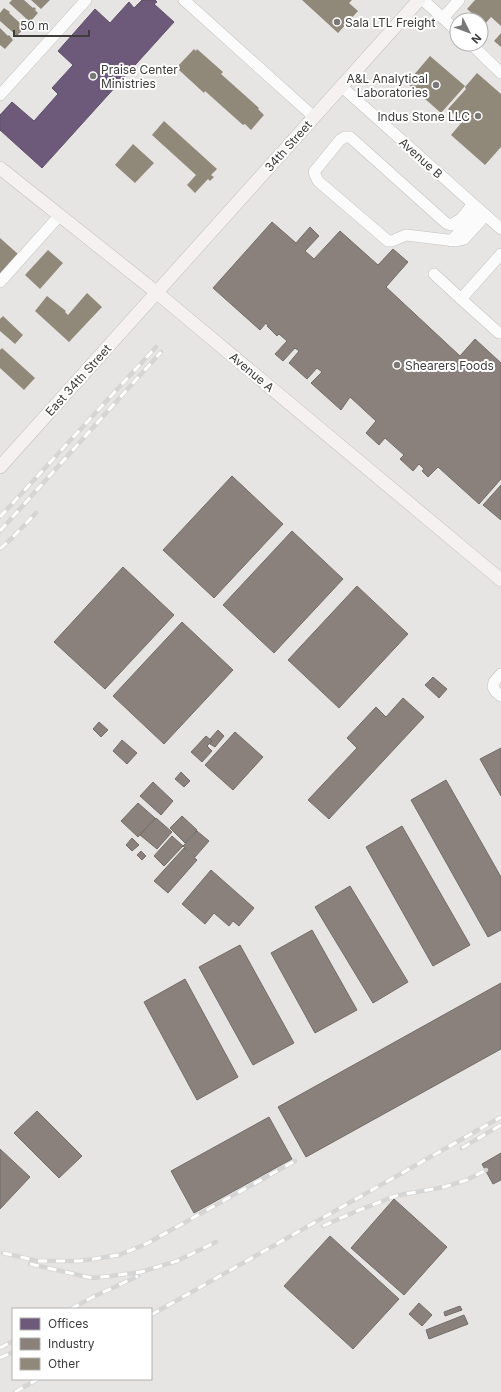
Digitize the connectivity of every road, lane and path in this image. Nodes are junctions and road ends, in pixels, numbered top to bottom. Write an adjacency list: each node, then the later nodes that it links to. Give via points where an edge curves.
1 (86, 0): 11 (street)
2 (184, 0): 12 (street)
3 (419, 0): 10 (main road, 34th Street)
4 (423, 0): 6 (street)
5 (459, 0): 6 (street)
6 (443, 18): 7 (street)
7 (449, 24)
8 (479, 52): 9 (street)
9 (501, 73)
10 (341, 86): 12 (main road, 34th Street); 14 (street, Avenue B)
11 (0, 95)
12 (314, 117): 20 (main road, 34th Street)
13 (0, 168): 15 (main road, Avenue A)
14 (479, 210): 14 (street, via 464,239 451,241 406,235 392,242 318,181 314,172 340,140 350,137 446,223 451,225); 16 (street, Avenue B)
15 (60, 215): 19 (street); 20 (main road, Avenue A)
16 (501, 229)
17 (501, 254): 21 (street)
18 (434, 274): 21 (street)
19 (0, 282)
20 (156, 292): 23 (main road, East 34th Street); 24 (main road, Avenue A)
21 (461, 299): 22 (street)
22 (501, 333)
23 (0, 467)
24 (500, 577)
25 (501, 674): 26 (street, via 493,687)
26 (501, 696)

